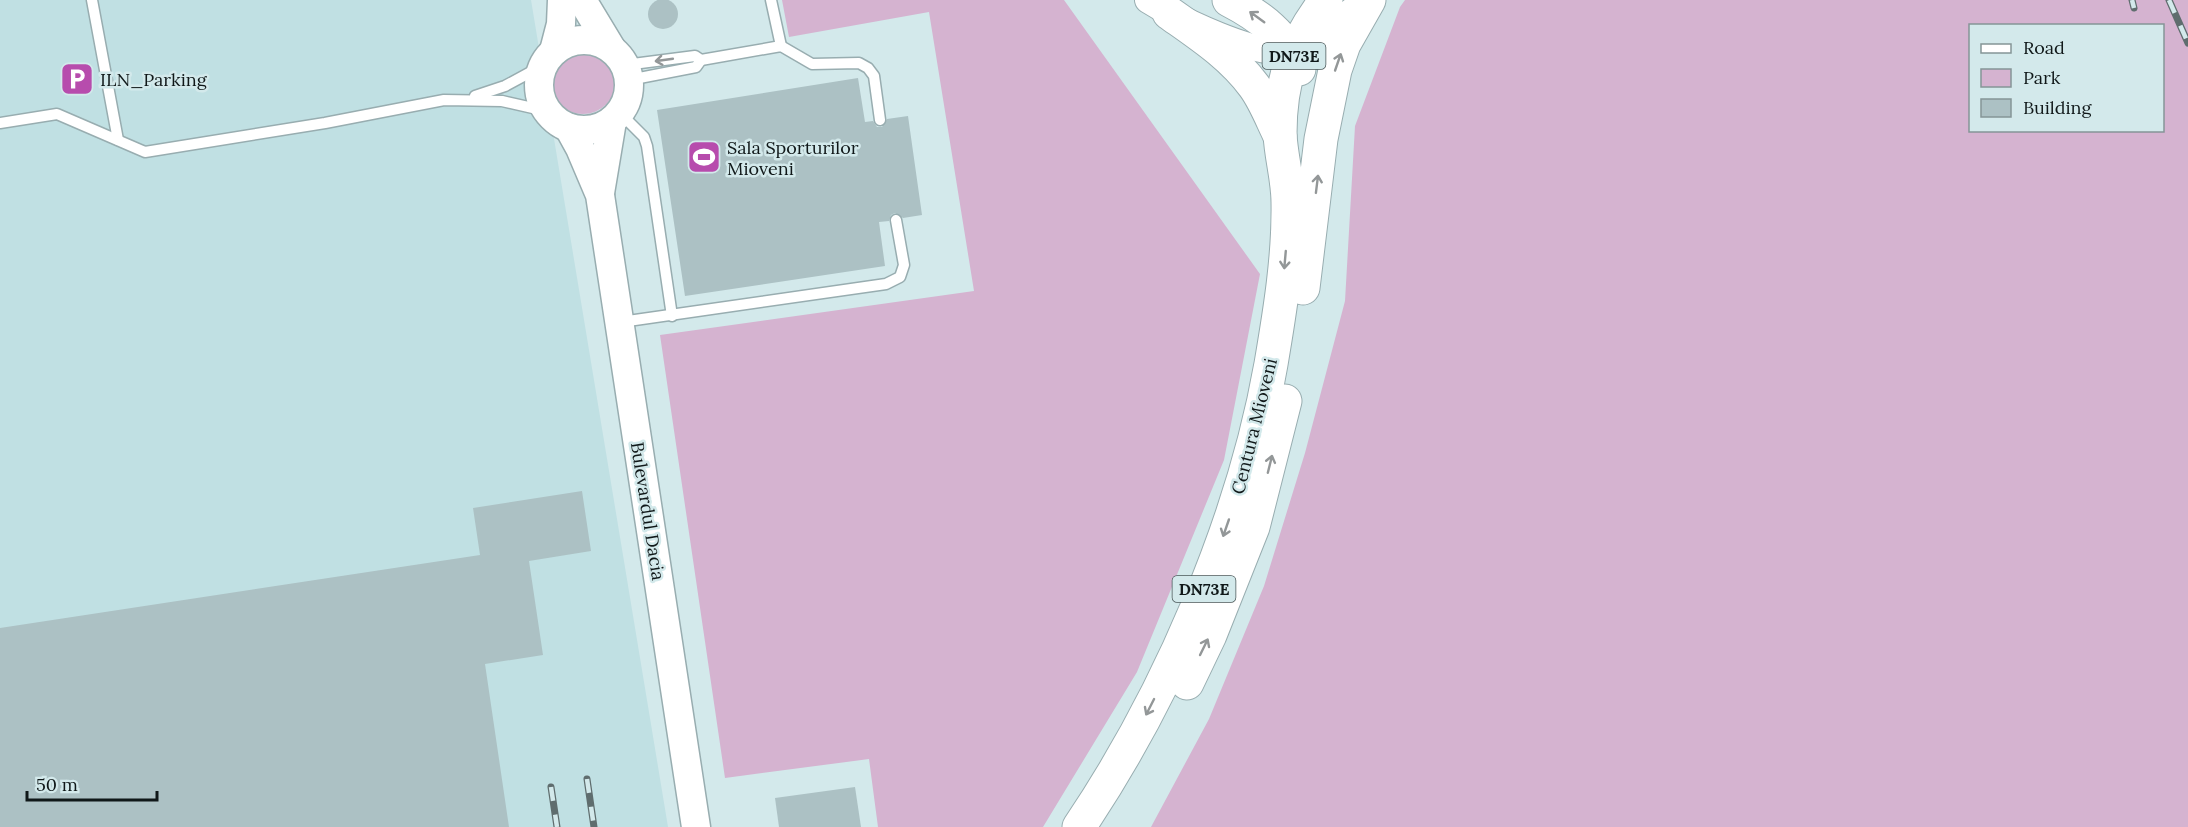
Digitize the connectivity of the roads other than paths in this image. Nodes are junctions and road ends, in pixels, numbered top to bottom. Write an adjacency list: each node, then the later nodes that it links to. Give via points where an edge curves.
1 (92, 0): 20 (lane)
2 (562, 0): 11 (main road, via 561,24)
3 (582, 0): 12 (main road)
4 (771, 0): 9 (lane)
5 (1229, 0): 10 (highway, DN73E, one-way to 5, via 1276,31)
6 (1326, 0): 10 (highway, Centura Mioveni / DN73E)
7 (1367, 0): 10 (street); 19 (highway, Centura Mioveni / DN73E, one-way to 7, via 1335,70)
8 (1159, 7): 10 (street, via 1252,47); 18 (highway, DN73E, via 1226,55 1255,88)
9 (781, 46): 12 (lane, via 701,60 696,67); 16 (lane, via 812,64 860,63 868,68 874,76)
10 (1293, 51): 18 (highway, Centura Mioveni / DN73E); 19 (highway, DN73E)
11 (548, 58): 12 (main road, via 567,42 582,39 598,41); 13 (lane, via 505,87); 15 (main road, via 538,81 540,97)
12 (622, 65): 14 (main road, via 626,103)
13 (460, 99): 15 (lane, via 502,101); 20 (lane, via 145,152)
14 (616, 117): 15 (main road, via 591,129); 21 (main road); 23 (lane, via 644,137 647,146)
15 (557, 119): 21 (main road, via 580,148)
16 (880, 120)
17 (0, 123): 20 (lane, via 57,114)
18 (1280, 136): 25 (highway, Centura Mioveni / DN73E, one-way to 25, via 1288,202)
19 (1321, 139): 25 (highway, Centura Mioveni / DN73E, one-way to 19)
20 (118, 140)
21 (600, 195): 24 (main road, Bulevardul Dacia)
22 (896, 220): 23 (lane, via 904,265 900,277 886,284)
23 (672, 316): 24 (lane)
24 (619, 322): 26 (main road, Bulevardul Dacia)
25 (1287, 331): 27 (highway, Centura Mioveni / DN73E, one-way to 27, via 1208,579 1146,715); 28 (highway, Centura Mioveni / DN73E, one-way to 25, via 1153,750 1210,635 1253,527 1271,463)
26 (696, 827)
27 (1078, 827)
28 (1106, 827)

